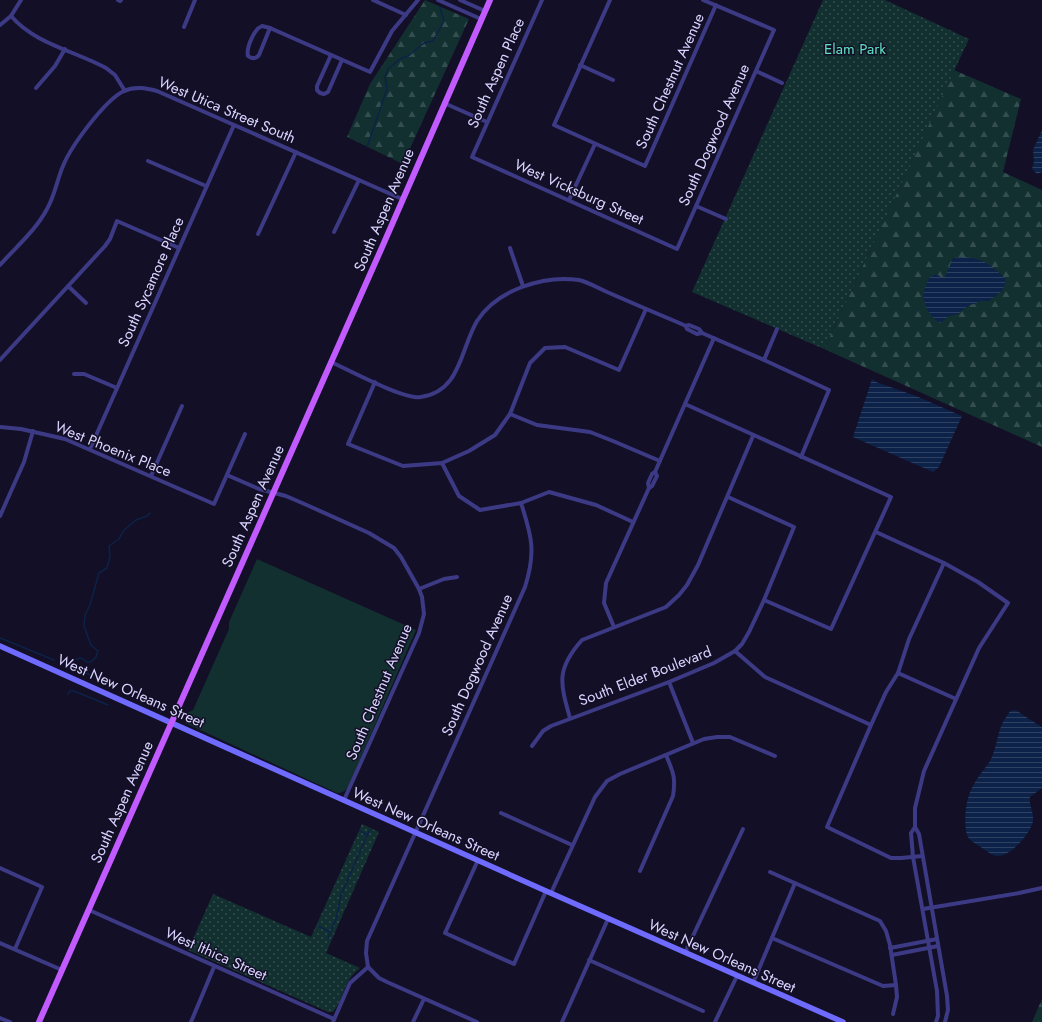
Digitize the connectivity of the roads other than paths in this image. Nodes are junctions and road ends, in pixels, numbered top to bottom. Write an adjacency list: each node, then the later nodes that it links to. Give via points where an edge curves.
1 (21, 0): 14 (street)
2 (196, 0): 17 (street)
3 (373, 0): 13 (street)
4 (418, 0): 13 (street)
5 (438, 0): 15 (street)
6 (460, 0): 12 (street)
7 (490, 0): 12 (main road, South Aspen Avenue)
8 (542, 0): 29 (street, South Aspen Place)
9 (610, 0): 22 (street)
10 (704, 0): 11 (street)
11 (716, 6): 23 (street, South Dogwood Avenue, via 774,30); 31 (street, South Chestnut Avenue, via 645,166)
12 (485, 11): 15 (main road, South Aspen Avenue)
13 (406, 15): 21 (street, via 392,31 370,72)
14 (11, 16): 16 (street); 19 (street, via 29,32)
15 (481, 19): 28 (main road, South Aspen Avenue)
16 (0, 25)
17 (184, 27)
18 (270, 28): 18 (street, via 264,26 257,29 247,51 250,57 255,58 259,55); 20 (street)
19 (64, 49): 26 (street, via 55,66); 27 (street, via 111,71)
20 (331, 55): 21 (street); 21 (street, via 317,86 320,93 325,94 328,91)
21 (342, 60)
22 (580, 65): 24 (street); 31 (street, via 554,125)
23 (756, 71): 25 (street); 39 (street, South Dogwood Avenue)
24 (613, 80)
25 (782, 83)
26 (36, 88)
27 (125, 91): 30 (street, West Utica Street South, via 144,88 157,91); 46 (street, via 110,101 74,145 44,215)
28 (444, 103): 29 (street); 37 (main road, South Aspen Avenue)
29 (487, 122): 33 (street, South Aspen Place)
30 (234, 125): 32 (street, West Utica Street South); 36 (street, South Sycamore Place)
31 (595, 144): 38 (street)
32 (296, 152): 35 (street, West Utica Street South); 42 (street)
33 (472, 157): 38 (street, West Vicksburg Street)
34 (148, 161): 36 (street)
35 (359, 180): 37 (street, West Utica Street South); 41 (street)
36 (206, 186): 43 (street, South Sycamore Place)
37 (402, 199): 55 (main road, South Aspen Avenue)
38 (569, 200): 45 (street, West Vicksburg Street)
39 (696, 206): 40 (street); 45 (street, South Dogwood Avenue)
40 (726, 219)
41 (334, 232)
42 (258, 234)
43 (179, 248): 47 (street, via 117,221 105,246); 58 (street, South Sycamore Place)
44 (510, 248): 48 (street)
45 (677, 249)
46 (0, 265)
47 (68, 286): 49 (street); 53 (street)
48 (523, 286): 50 (street, via 553,279 580,280); 57 (street, via 494,302 477,321 451,381 437,393 419,398 404,395)
49 (86, 303)
50 (646, 309): 52 (street, via 686,326 697,334 702,333); 61 (street, via 619,370 565,346 545,348 530,363)
51 (778, 329): 54 (street)
52 (714, 338): 54 (street); 59 (street)
53 (0, 360)
54 (764, 360): 67 (street, via 829,390)
55 (331, 362): 57 (street); 72 (main road, South Aspen Avenue)
56 (74, 374): 58 (street, via 84,374)
57 (375, 382): 69 (street, via 348,444 403,466)
58 (117, 388): 66 (street, South Sycamore Place)
59 (685, 404): 65 (street); 68 (street)
60 (182, 406): 71 (street)
61 (510, 414): 68 (street, via 537,425 590,432); 69 (street, via 495,435 469,452)
62 (0, 427): 63 (street, West Phoenix Place)
63 (33, 431): 66 (street, West Phoenix Place, via 65,439); 75 (street, via 24,462)
64 (245, 434): 70 (street)
65 (753, 436): 67 (street); 73 (street)
66 (90, 449): 71 (street, West Phoenix Place)
67 (800, 457): 77 (street, via 891,497)
68 (660, 462): 76 (street, via 656,472 652,474 648,483 649,488)
69 (442, 463): 74 (street, via 459,496 480,510)
70 (227, 475): 71 (street, West Phoenix Place, via 214,504); 72 (street)
71 (151, 476)
72 (273, 493): 80 (street, via 286,496 369,533 394,548); 89 (main road, South Aspen Avenue)
73 (728, 497): 81 (street, South Elder Boulevard, via 794,527); 82 (street, via 698,565 679,595 666,607)
74 (521, 503): 76 (street, via 549,492 596,505); 99 (street, South Dogwood Avenue, via 532,541 525,587)
75 (0, 516)
76 (633, 522): 82 (street, via 606,583 604,603)
77 (876, 532): 78 (street); 81 (street, via 831,629)
78 (944, 562): 85 (street, via 909,639); 87 (street, via 1008,603 979,648)
79 (457, 577): 80 (street, via 444,578)
80 (419, 589): 95 (street, South Chestnut Avenue, via 424,606 419,633)
81 (764, 600): 84 (street, South Elder Boulevard, via 749,632)
82 (614, 627): 88 (street, via 582,640 564,666 561,680)
83 (0, 646): 89 (street, West New Orleans Street)
84 (735, 651): 86 (street, South Elder Boulevard); 90 (street, via 765,677)
85 (898, 673): 87 (street); 90 (street)
86 (669, 682): 88 (street, South Elder Boulevard); 91 (street)
87 (956, 699): 97 (street, via 924,771 915,808)
88 (570, 718): 92 (street, South Elder Boulevard, via 543,731)
89 (171, 723): 95 (street, West New Orleans Street); 112 (main road, South Aspen Avenue)
90 (871, 725): 102 (street, via 826,827 891,858)
91 (693, 743): 93 (street); 94 (street, via 704,739 730,737)
92 (532, 746)
93 (666, 755): 100 (street, via 608,781 595,797); 105 (street, via 674,773 673,796)
94 (775, 756)
95 (344, 800): 99 (street, West New Orleans Street)
96 (501, 813): 100 (street)
97 (914, 827): 101 (street, via 919,834); 102 (street, via 911,833)
98 (743, 829): 124 (street)
99 (416, 832): 103 (street, West New Orleans Street); 128 (street, via 367,941)
100 (572, 845): 109 (street)
101 (922, 856): 102 (street); 110 (street)
102 (913, 857): 111 (street)
103 (478, 860): 109 (street, West New Orleans Street); 109 (street, via 445,933 514,964)
104 (0, 868): 122 (street, via 42,886)
105 (640, 871)
106 (770, 872): 107 (street)
107 (795, 883): 114 (street); 120 (street, via 880,921 886,931)
108 (1042, 888): 110 (street)
109 (548, 892): 113 (street, West New Orleans Street)
110 (932, 906): 111 (street); 115 (street)
111 (923, 909): 116 (street)
112 (89, 910): 127 (street, West Ithica Street); 129 (main road, South Aspen Avenue)
113 (608, 919): 124 (street, West New Orleans Street); 126 (street)
114 (772, 938): 131 (street); 132 (street, via 883,986)
115 (937, 939): 116 (street); 119 (street)
116 (928, 941): 118 (street); 121 (street)
117 (0, 943): 122 (street)
118 (908, 944): 120 (street); 123 (street)
119 (938, 946): 121 (street); 140 (street, via 948,1010)
120 (890, 948): 125 (street)
121 (929, 948): 123 (street); 136 (street, via 937,991)
122 (15, 949): 129 (street)
123 (910, 951): 125 (street)
124 (685, 953): 130 (street, West New Orleans Street)
125 (892, 955): 132 (street)
126 (589, 960): 134 (street); 139 (street)
127 (214, 967): 138 (street, West Ithica Street); 143 (street)
128 (368, 967): 133 (street, via 379,978); 138 (street, via 350,983)
129 (62, 970): 142 (main road, South Aspen Avenue)
130 (737, 976): 131 (street, West New Orleans Street); 147 (street)
131 (753, 983): 148 (street, West New Orleans Street)
132 (896, 985): 135 (street, via 897,997)
133 (424, 999): 144 (street); 145 (street)
134 (703, 1011)
135 (893, 1014)
136 (938, 1016): 140 (street); 149 (street)
137 (0, 1018): 141 (street)
138 (334, 1020)
139 (562, 1021): 146 (street)
140 (946, 1021)
141 (10, 1022)
142 (39, 1022)
143 (191, 1022)
144 (413, 1022)
145 (477, 1022)
146 (568, 1022)
147 (715, 1022)
148 (843, 1022)
149 (936, 1022)

